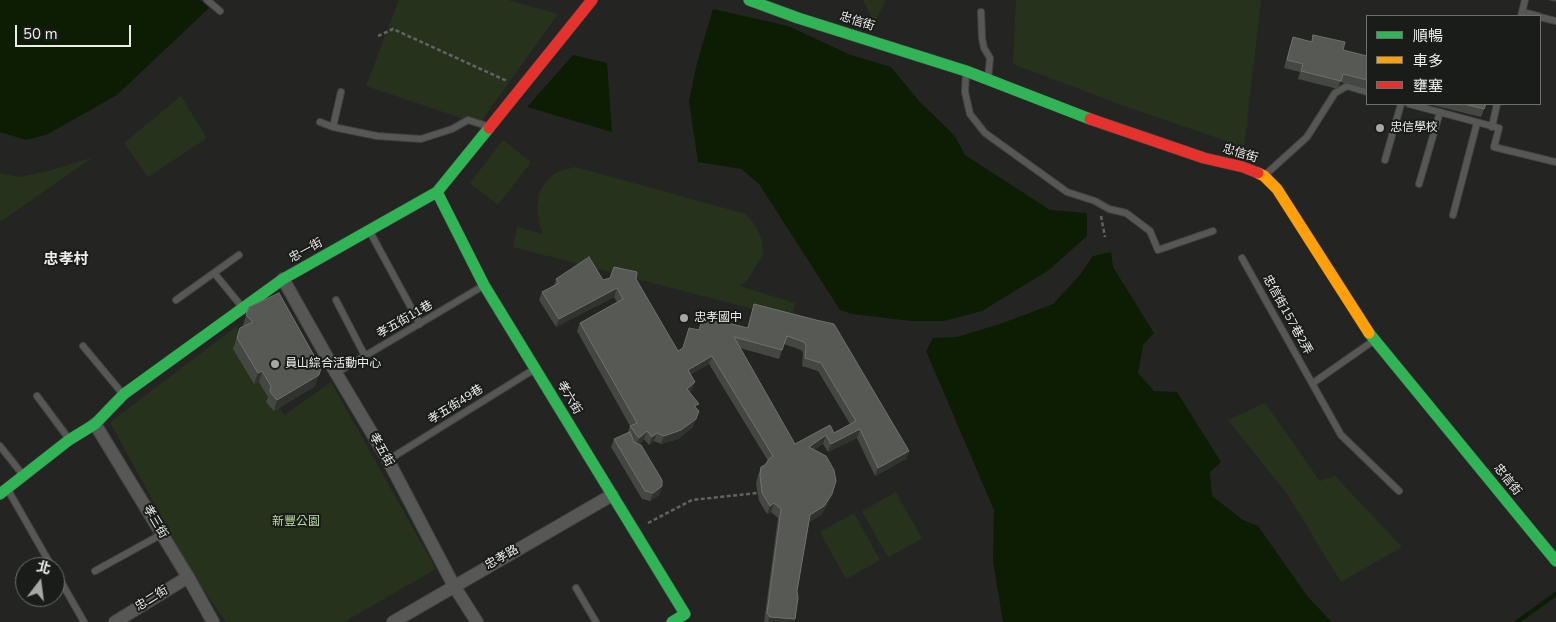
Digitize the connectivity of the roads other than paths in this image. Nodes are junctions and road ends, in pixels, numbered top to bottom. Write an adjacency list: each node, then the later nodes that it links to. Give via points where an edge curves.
1 (207, 0): 5 (lane)
2 (592, 0): 21 (street, 忠一街)
3 (750, 0): 10 (street, 忠信街)
4 (1525, 0): 7 (lane)
5 (220, 11)
6 (981, 12): 11 (lane, via 982,38 990,58)
7 (1522, 14)
8 (1541, 17): 9 (lane)
9 (1556, 22)
10 (966, 71): 11 (street, 忠信街); 30 (lane, via 965,92 970,114 985,133 1067,192 1126,213 1150,231 1158,250)
11 (988, 80): 25 (street, 忠信街, via 1071,112)
12 (341, 92): 20 (lane)
13 (1366, 92): 25 (lane, via 1347,86 1335,93 1307,137)
14 (1401, 105): 23 (lane)
15 (1413, 105): 17 (lane)
16 (1497, 105): 22 (lane)
17 (1440, 112): 19 (lane); 26 (lane)
18 (320, 122): 20 (lane)
19 (1478, 122): 22 (lane); 28 (lane)
20 (333, 127): 21 (lane, via 377,136 421,139 468,120)
21 (490, 127): 27 (street, 忠一街)
22 (1492, 127): 24 (lane, via 1499,128 1494,147)
23 (1386, 160)
24 (1556, 162)
25 (1264, 176): 40 (street, 忠信街, via 1277,189)
26 (1419, 184)
27 (437, 192): 29 (street, 忠一街); 35 (street, 孝六街)
28 (1453, 215)
29 (370, 231): 34 (street, 忠一街); 39 (lane)
30 (1213, 231)
31 (239, 255): 33 (lane)
32 (1242, 258): 45 (lane, 忠信街157巷2弄)
33 (214, 274): 36 (lane); 38 (lane)
34 (283, 279): 38 (street, 忠一街); 44 (street, 孝五街)
35 (484, 285): 39 (lane, 孝五街11巷); 43 (street, 孝六街)
36 (176, 300)
37 (336, 300): 42 (lane)
38 (243, 308): 46 (street, 忠一街)
39 (420, 324): 42 (lane, 孝五街11巷)
40 (1374, 340): 45 (lane); 58 (street, 忠信街)
41 (83, 346): 46 (lane)
42 (365, 356): 44 (lane, 孝五街11巷)
43 (535, 369): 51 (lane, 孝五街49巷); 55 (street, 孝六街)
44 (336, 373): 51 (street, 孝五街)
45 (1313, 383): 53 (lane, 忠信街157巷2弄, via 1341,435)
46 (124, 394): 48 (street, 忠一街)
47 (37, 396): 49 (lane)
48 (95, 424): 49 (street, 忠一街); 56 (street, 孝三街)
49 (70, 440): 52 (street, 忠一街)
50 (0, 446): 52 (lane)
51 (388, 460): 61 (street, 孝五街)
52 (23, 475): 54 (street, 忠一街)
53 (1399, 490)
54 (4, 491): 57 (lane)
55 (612, 495): 61 (street, 忠孝路); 70 (street, 孝六街, via 685,614)
56 (162, 534): 59 (lane); 60 (street, 孝三街)
57 (46, 557)
58 (1556, 561)
59 (95, 571)
60 (188, 576): 65 (street, 忠二街); 66 (street, 孝三街)
61 (454, 586): 67 (street, 忠孝路); 68 (street, 孝五街)
62 (576, 588): 69 (lane)
63 (65, 589): 64 (lane)
64 (84, 622)
65 (115, 622)
66 (213, 622)
67 (393, 622)
68 (477, 622)
69 (596, 622)
70 (672, 622)

